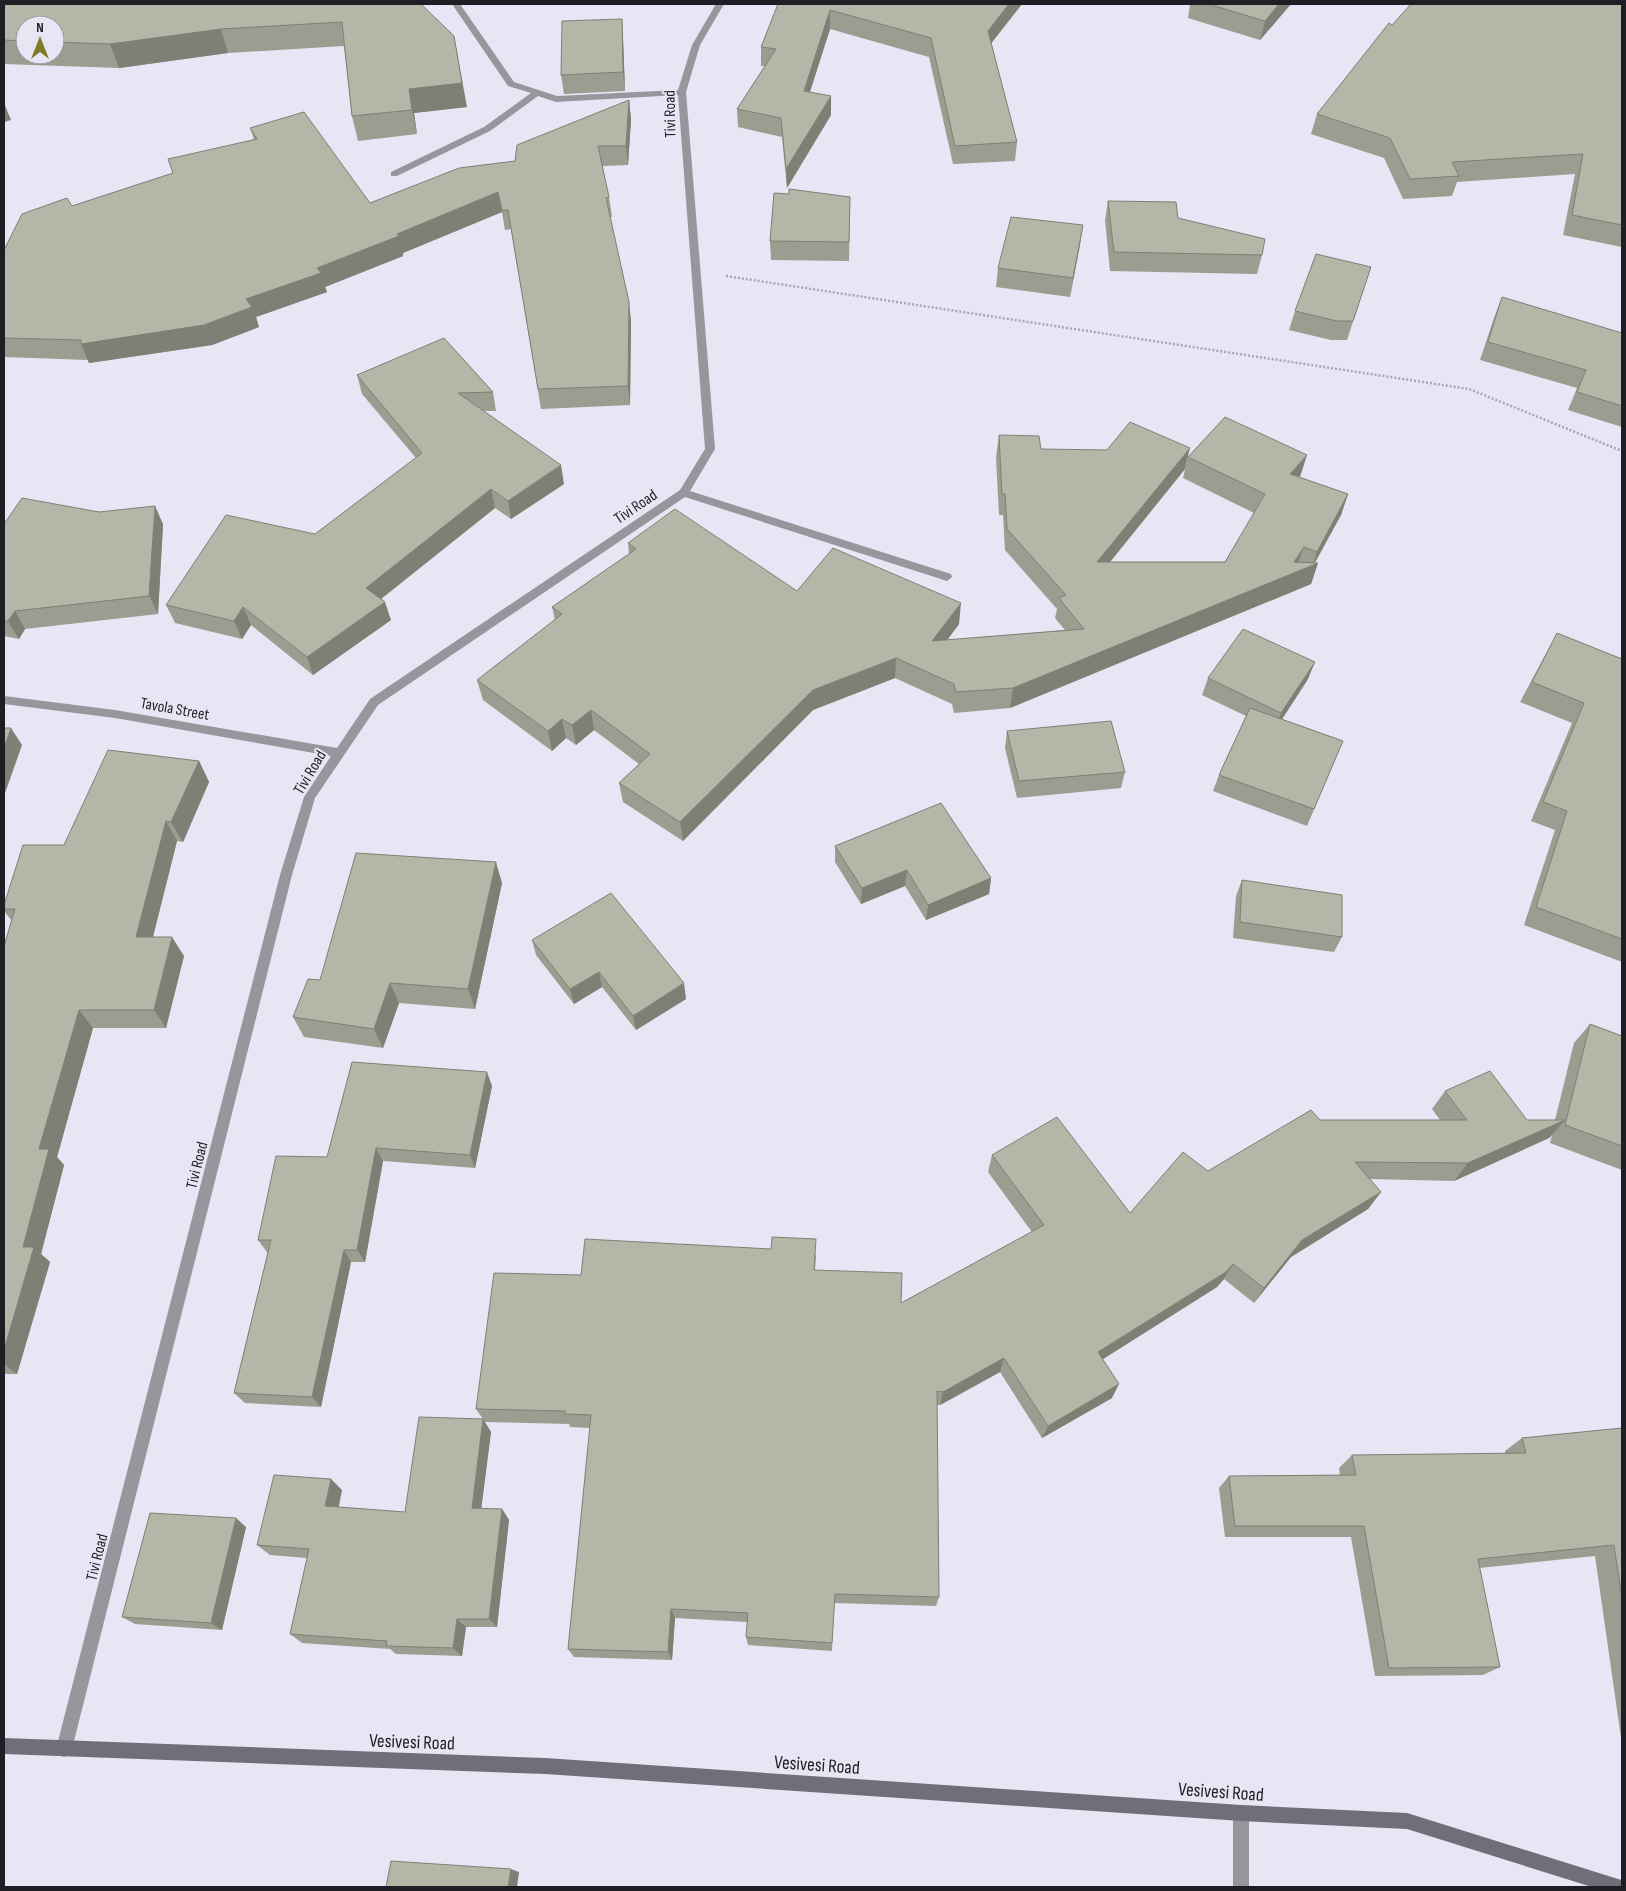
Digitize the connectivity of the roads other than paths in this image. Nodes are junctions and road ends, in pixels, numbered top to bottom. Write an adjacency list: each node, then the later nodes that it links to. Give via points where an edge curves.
1 (456, 4): 4 (street, via 511,84)
2 (720, 4): 3 (street, Tivi Road, via 696,45)
3 (682, 92): 4 (street, via 556,99); 6 (street, Tivi Road, via 710,449)
4 (537, 93): 5 (street, via 487,129)
5 (394, 174)
6 (684, 493): 7 (street); 9 (street, Tivi Road, via 374,702)
7 (947, 577)
8 (4, 700): 9 (street, Tavola Street, via 115,714)
9 (340, 752): 11 (street, Tivi Road, via 310,798 286,875)
10 (4, 1746): 11 (street, Vesivesi Road)
11 (64, 1749): 12 (street, Vesivesi Road, via 545,1766)
12 (1241, 1813): 13 (street); 14 (street, Vesivesi Road, via 1407,1821)
13 (1241, 1887)
14 (1618, 1887)

